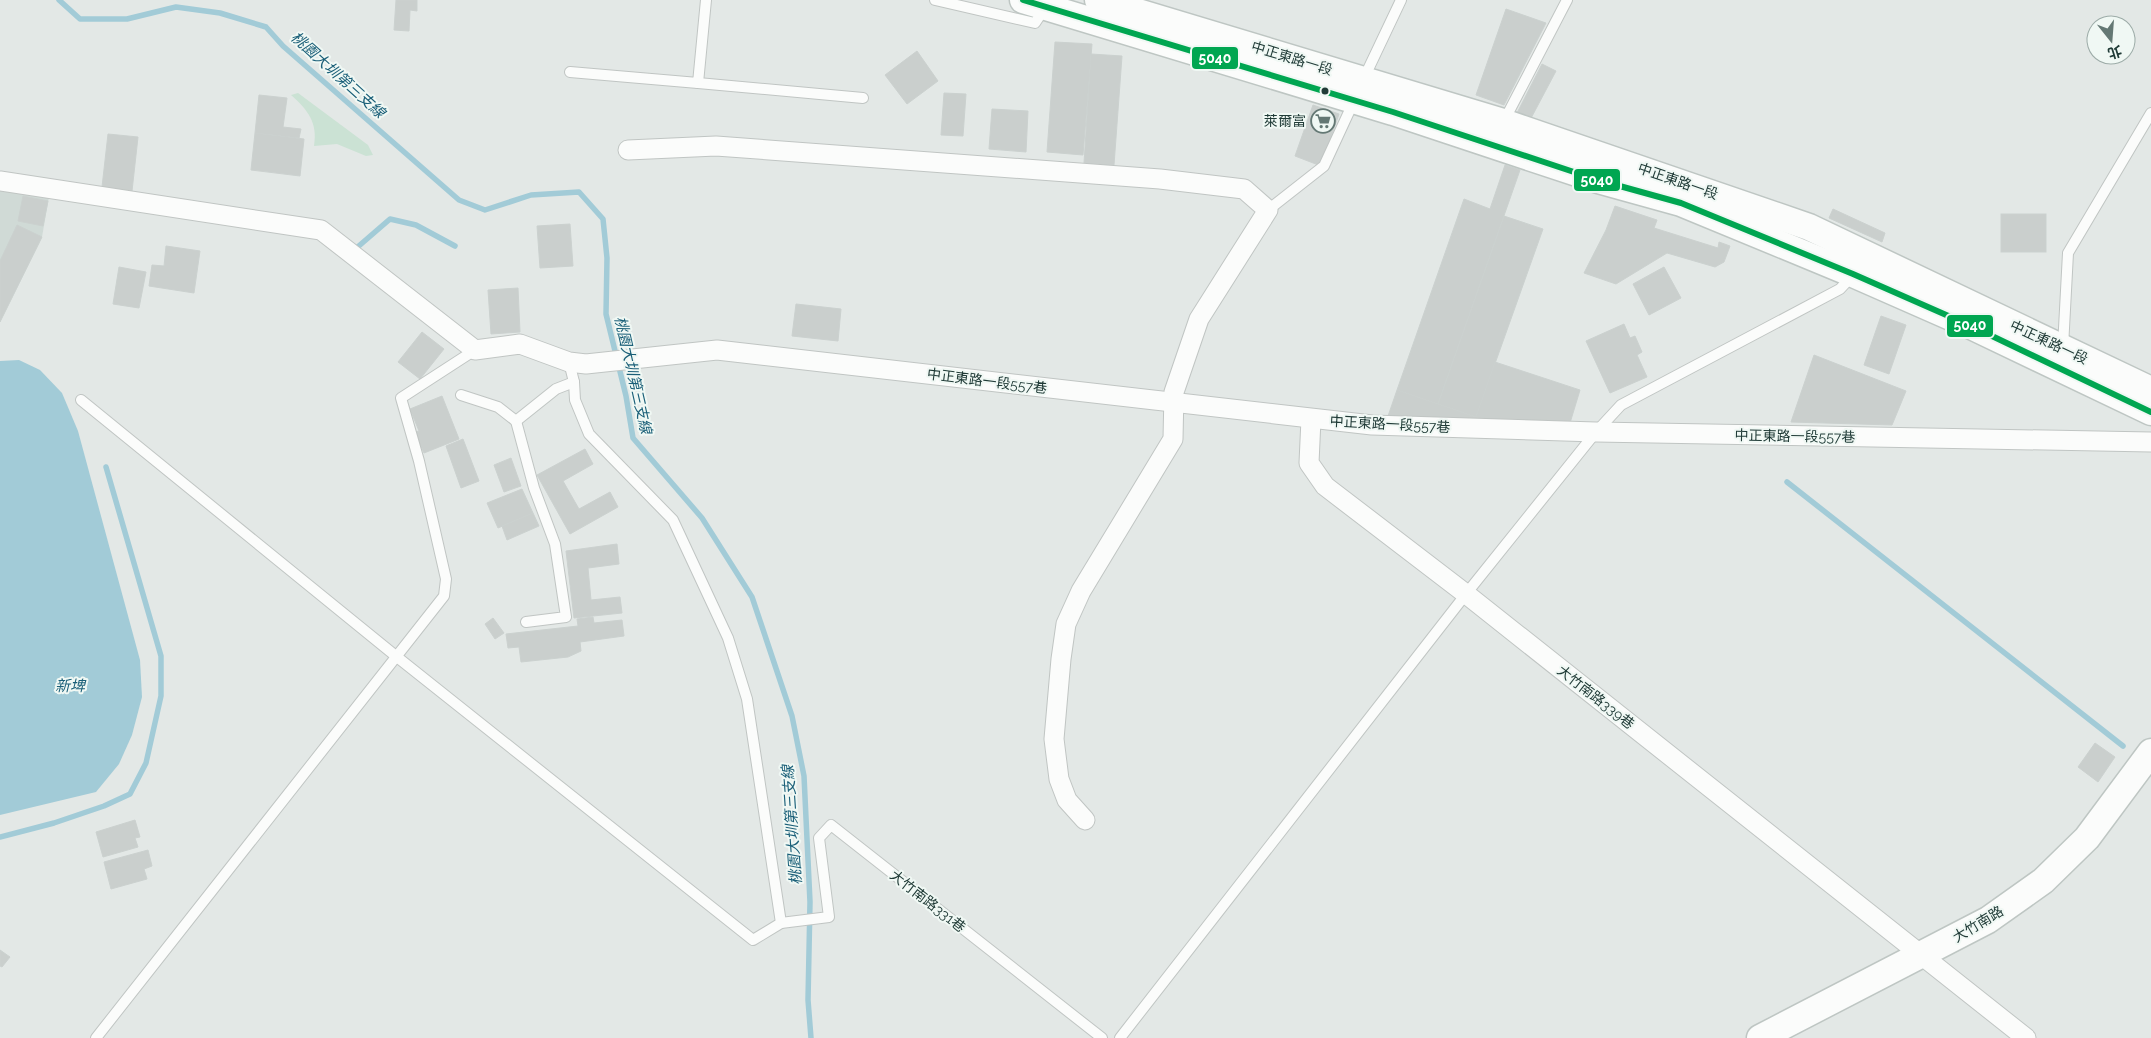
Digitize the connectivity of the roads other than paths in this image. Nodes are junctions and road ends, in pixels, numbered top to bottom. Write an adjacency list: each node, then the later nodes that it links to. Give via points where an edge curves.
1 (706, 0): 8 (lane)
2 (935, 0): 6 (lane, via 1035,23)
3 (1098, 0): 9 (main road, 中正東路一段)
4 (1401, 0): 9 (lane)
5 (1567, 0): 12 (lane)
6 (1034, 3): 9 (main road, 中正東路一段)
7 (570, 72): 8 (lane)
8 (698, 83): 10 (lane)
9 (1358, 90): 12 (main road, 中正東路一段); 15 (lane, via 1324,166); 16 (main road, 中正東路一段, via 1392,112 1681,204)
10 (863, 98)
11 (2151, 113): 18 (lane, via 2068,253)
12 (1503, 122): 18 (main road, 中正東路一段, via 1809,227)
13 (628, 150): 15 (street, via 716,146 1160,179 1244,189)
14 (0, 181): 17 (street, via 321,230)
15 (1268, 210): 24 (street, via 1199,319 1174,392)
16 (1853, 274): 18 (main road, 中正東路一段, via 1969,325); 28 (lane, via 1840,289 1621,405)
17 (475, 350): 19 (street, via 520,344); 32 (lane, via 401,398 446,579 444,596)
18 (2059, 358): 21 (main road, 中正東路一段); 25 (main road, 中正東路一段)
19 (578, 363): 20 (lane); 24 (street, 中正東路一段557巷, via 717,350)
20 (574, 382): 27 (lane, via 556,389); 35 (lane, via 575,400 589,434 674,520 728,638 747,699)
21 (2151, 390)
22 (461, 395): 27 (lane, via 498,408)
23 (81, 400): 32 (lane)
24 (1174, 403): 26 (street, 中正東路一段557巷); 34 (street, via 1173,439 1081,592 1066,624 1054,739 1059,779 1067,800)
25 (2151, 412)
26 (1311, 419): 28 (street, 中正東路一段557巷, via 1372,426); 30 (street, 大竹南路339巷, via 1309,463 1325,486)
27 (516, 421): 31 (lane, via 534,488 556,544 566,617)
28 (1596, 432): 29 (street, 中正東路一段557巷); 30 (lane)
29 (2151, 442)
30 (1466, 594): 36 (street, 大竹南路339巷); 39 (lane)
31 (526, 622)
32 (397, 657): 35 (lane, via 753,940); 37 (lane)
33 (2151, 752): 36 (main road, 大竹南路, via 2087,838 2043,881 1988,920)
34 (1085, 820)
35 (781, 923): 38 (lane, 大竹南路331巷, via 829,917 819,838 831,825)
36 (1922, 956): 40 (main road, 大竹南路); 41 (street, 大竹南路339巷)
37 (96, 1038)
38 (1102, 1038)
39 (1120, 1038)
40 (1760, 1038)
41 (2026, 1038)

